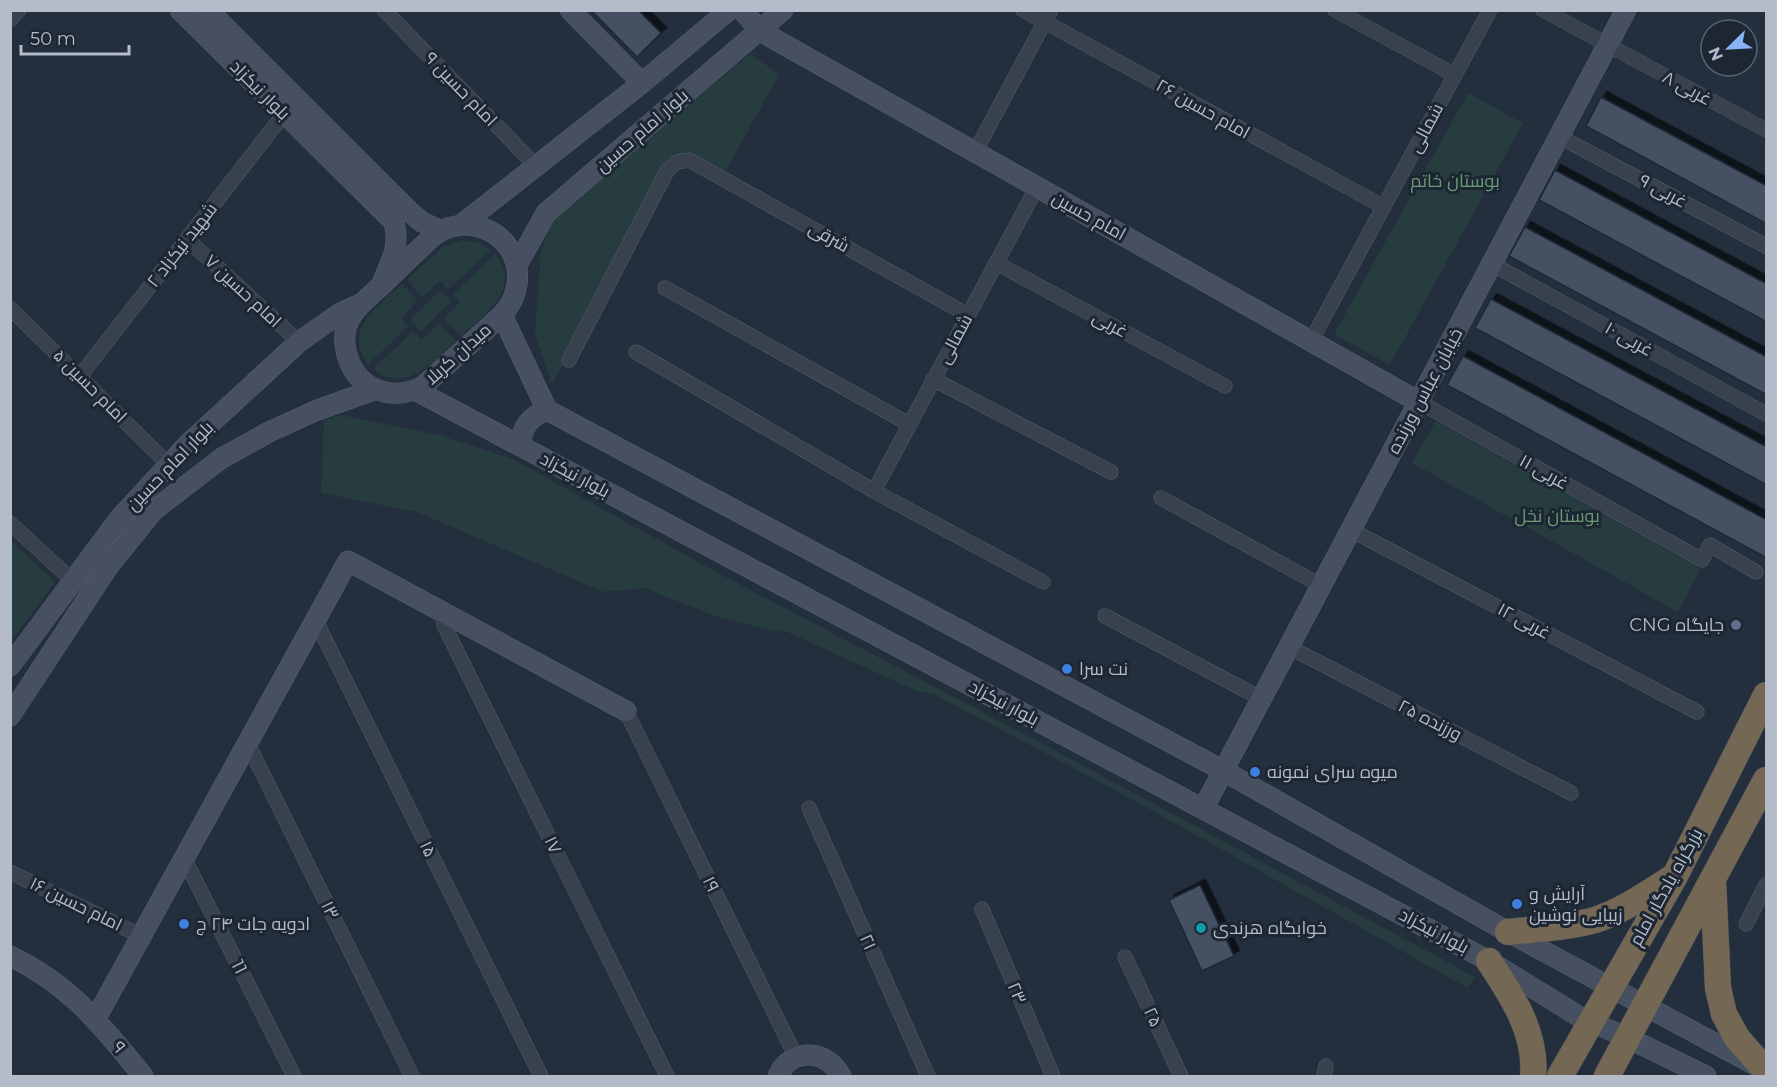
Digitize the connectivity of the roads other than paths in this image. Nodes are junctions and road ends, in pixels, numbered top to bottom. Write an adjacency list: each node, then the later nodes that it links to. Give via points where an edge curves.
1 (19, 10): 15 (street)
2 (180, 10): 20 (main road, بلوار نیکزاد)
3 (208, 10): 28 (main road, بلوار نیکزاد, via 411,213)
4 (384, 10): 24 (street, امام حسین ۹)
5 (570, 10): 19 (main road)
6 (729, 10): 19 (main road, بلوار امام حسین)
7 (742, 10): 16 (main road)
8 (783, 10): 16 (main road, بلوار امام حسین)
9 (1023, 10): 14 (street, امام حسین ۲۶)
10 (1335, 10): 18 (street)
11 (1490, 10): 18 (street, شمالی)
12 (1543, 10): 17 (street, غربی ۸)
13 (1626, 10): 17 (main road, خیابان عباس ورزنده)
14 (1048, 17): 23 (street); 26 (street, امام حسین ۲۶)
15 (10, 20)
16 (760, 31): 23 (main road, امام حسین); 33 (main road, بلوار امام حسین, via 546,213)
17 (1608, 45): 21 (street, غربی ۸); 22 (main road, خیابان عباس ورزنده)
18 (1455, 75): 26 (street, شمالی)
19 (642, 83): 24 (main road, بلوار امام حسین)
20 (284, 114): 29 (street, شهید نیکزاد ۲); 34 (main road, بلوار نیکزاد, via 394,222 398,238)
21 (1767, 130)
22 (1560, 137): 30 (street, غربی ۹); 32 (main road, خیابان عباس ورزنده)
23 (975, 152): 25 (main road, امام حسین)
24 (537, 167): 27 (main road, بلوار امام حسین)
25 (1037, 187): 31 (street, شمالی); 40 (main road, امام حسین)
26 (1384, 207): 40 (street, شمالی)
27 (461, 225): 28 (main road); 33 (main road, via 481,227 499,236)
28 (441, 231): 34 (main road)
29 (187, 239): 41 (street, امام حسین ۷); 44 (street, شهید نیکزاد ۲)
30 (1767, 246)
31 (996, 263): 39 (street, شمالی); 46 (street, غربی)
32 (1492, 264): 49 (main road, خیابان عباس ورزنده); 51 (street, غربی ۱۰)
33 (517, 265): 38 (main road, میدان کربلا, via 516,292)
34 (380, 287): 36 (main road)
35 (665, 288): 52 (street)
36 (365, 302): 41 (main road, بلوار امام حسین, via 340,313); 47 (main road, via 350,320 345,346 355,372)
37 (10, 308): 44 (street, امام حسین ۵)
38 (502, 315): 48 (main road, میدان کربلا); 50 (main road)
39 (968, 315): 43 (street, شرقی, via 689,160 676,162 667,171); 45 (street, شمالی)
40 (1311, 341): 49 (main road, امام حسین)
41 (299, 342): 54 (main road, بلوار امام حسین)
42 (636, 352): 56 (street)
43 (569, 360)
44 (80, 376): 54 (street, امام حسین ۵)
45 (933, 379): 52 (street, شمالی); 55 (street)
46 (1225, 386)
47 (376, 389): 48 (main road, میدان کربلا, via 395,393); 73 (main road, بلوار امام حسین, via 269,432 222,458 154,510 108,567)
48 (416, 390): 53 (main road, بلوار نیکزاد)
49 (1419, 402): 59 (main road, خیابان عباس ورزنده); 60 (street, غربی ۱۱, via 1702,560 1710,545)
50 (547, 410): 53 (main road, via 527,423); 75 (main road, بلوار نیکزاد)
51 (1767, 414)
52 (909, 424): 56 (street, شمالی)
53 (520, 446): 79 (main road, بلوار نیکزاد)
54 (169, 465): 61 (main road, بلوار امام حسین, via 119,519)
55 (1111, 472)
56 (874, 491): 62 (street)
57 (1161, 498): 63 (street)
58 (10, 523): 61 (street)
59 (1352, 530): 63 (main road, خیابان عباس ورزنده); 72 (street, غربی ۱۲)
60 (1756, 572)
61 (74, 582): 68 (main road, بلوار امام حسین)
62 (1043, 582)
63 (1322, 586): 67 (main road, خیابان عباس ورزنده)
64 (442, 612): 66 (main road, via 348,561); 71 (main road); 103 (street, ۱۷, via 444,625)
65 (1105, 616): 70 (street)
66 (316, 621): 74 (main road); 102 (street, ۱۵)
67 (1289, 647): 70 (main road, خیابان عباس ورزنده); 77 (street, ورزنده ۲۵)
68 (10, 666)
69 (1767, 695): 82 (highway, بزرگراه یادگار امام)
70 (1262, 699): 75 (main road, خیابان عباس ورزنده)
71 (626, 711): 97 (street, ۱۹)
72 (1697, 712)
73 (10, 716)
74 (248, 744): 80 (main road); 101 (street, ۱۳)
75 (1224, 771): 79 (main road, خیابان عباس ورزنده); 87 (main road, بلوار نیکزاد)
76 (1767, 780): 83 (highway, بزرگراه یادگار امام)
77 (1570, 793)
78 (808, 808): 106 (street, ۲۱)
79 (1203, 809): 91 (main road, بلوار نیکزاد)
80 (184, 858): 88 (main road); 100 (street, 11)
81 (10, 872): 88 (street, امام حسین ۱۶)
82 (1675, 876): 87 (highway, via 1629,905 1596,919 1564,927); 92 (highway, بزرگراه یادگار امام)
83 (1713, 878): 93 (highway, بزرگراه یادگار امام); 98 (highway, via 1718,988 1724,1014 1737,1038)
84 (1767, 885): 86 (street)
85 (982, 909): 107 (street, ۲۳)
86 (1746, 924)
87 (1508, 932): 92 (main road, بلوار نیکزاد)
88 (141, 936): 94 (main road)
89 (10, 956): 94 (main road, ۹, via 67,991)
90 (1125, 957): 108 (street, ۲۵)
91 (1489, 961): 95 (main road, بلوار نیکزاد); 109 (highway, via 1518,1007 1534,1059)
92 (1610, 987): 93 (main road, بلوار نیکزاد); 95 (highway, بزرگراه یادگار امام)
93 (1646, 1006): 96 (highway, بزرگراه یادگار امام); 98 (main road, بلوار نیکزاد)
94 (96, 1018): 99 (main road, ۹)
95 (1590, 1022): 96 (main road, بلوار نیکزاد); 110 (highway, بزرگراه یادگار امام)
96 (1628, 1038): 111 (highway, بزرگراه یادگار امام); 112 (main road, بلوار نیکزاد)
97 (796, 1057): 104 (main road, via 787,1062); 105 (main road, via 807,1054 828,1060)
98 (1767, 1071)
99 (143, 1077)
100 (294, 1077)
101 (412, 1077)
102 (541, 1077)
103 (667, 1077)
104 (778, 1077)
105 (841, 1077)
106 (928, 1077)
107 (1053, 1077)
108 (1181, 1077)
109 (1533, 1077)
110 (1560, 1077)
111 (1607, 1077)
112 (1706, 1077)

